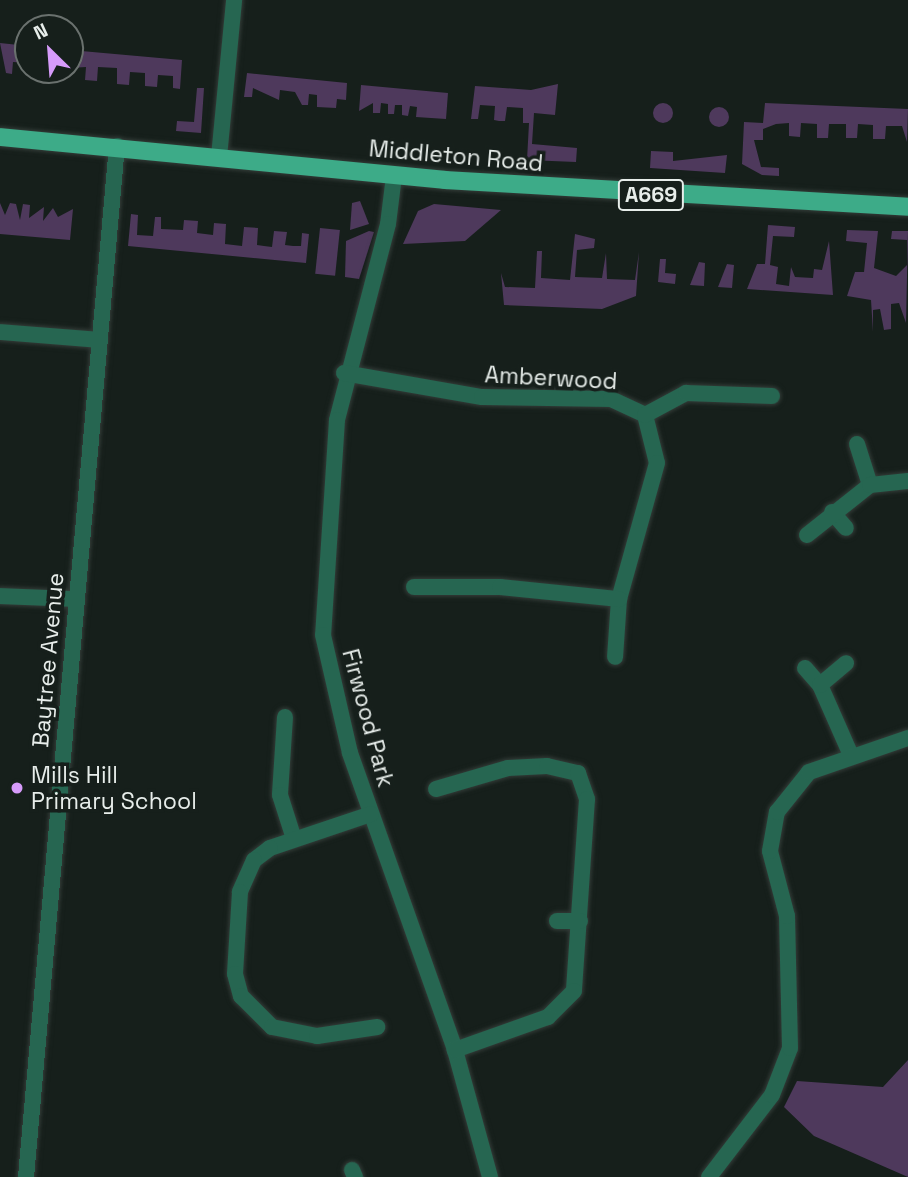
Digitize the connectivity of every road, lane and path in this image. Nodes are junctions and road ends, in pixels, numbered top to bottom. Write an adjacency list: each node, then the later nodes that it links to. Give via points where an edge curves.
1 (234, 0): 4 (street)
2 (0, 137): 3 (main road, Middleton Road / A669)
3 (117, 146): 4 (main road, Middleton Road / A669); 8 (street, Baytree Avenue)
4 (219, 157): 5 (main road, Middleton Road / A669)
5 (394, 176): 6 (main road, Middleton Road / A669); 9 (street, Firwood Park, via 379,264)
6 (908, 207)
7 (0, 331): 8 (street)
8 (99, 340): 20 (street, Baytree Avenue)
9 (344, 373): 11 (street, Amberwood, via 482,397 611,399); 30 (street, Firwood Park, via 323,635 336,706)
10 (772, 396): 11 (street, via 686,393)
11 (645, 415): 21 (street, Amberwood, via 658,447 655,483)
12 (858, 444): 14 (street)
13 (908, 481): 14 (street)
14 (870, 485): 15 (street)
15 (832, 512): 16 (street); 17 (street)
16 (846, 528)
17 (807, 535)
18 (414, 587): 21 (street, via 500,587)
19 (0, 596): 20 (street)
20 (76, 599): 36 (street, Baytree Avenue)
21 (619, 600): 22 (street, Amberwood)
22 (615, 657)
23 (846, 663): 25 (street)
24 (805, 668): 25 (street)
25 (820, 685): 28 (street)
26 (285, 717): 31 (street, via 280,795)
27 (908, 738): 28 (street)
28 (850, 753): 38 (street, via 809,772 777,812 770,851 787,916 790,1048 772,1096)
29 (436, 789): 33 (street, via 508,768 547,766 578,774 587,799)
30 (371, 814): 31 (street); 35 (street, Firwood Park)
31 (294, 839): 34 (street, via 262,852 243,880 235,974 241,996 263,1022 293,1034)
32 (557, 921): 33 (street)
33 (580, 921): 35 (street, via 580,970 566,1003 548,1017)
34 (377, 1027)
35 (455, 1050): 37 (street, Firwood Park)
36 (26, 1177)
37 (490, 1177)
38 (709, 1177)

